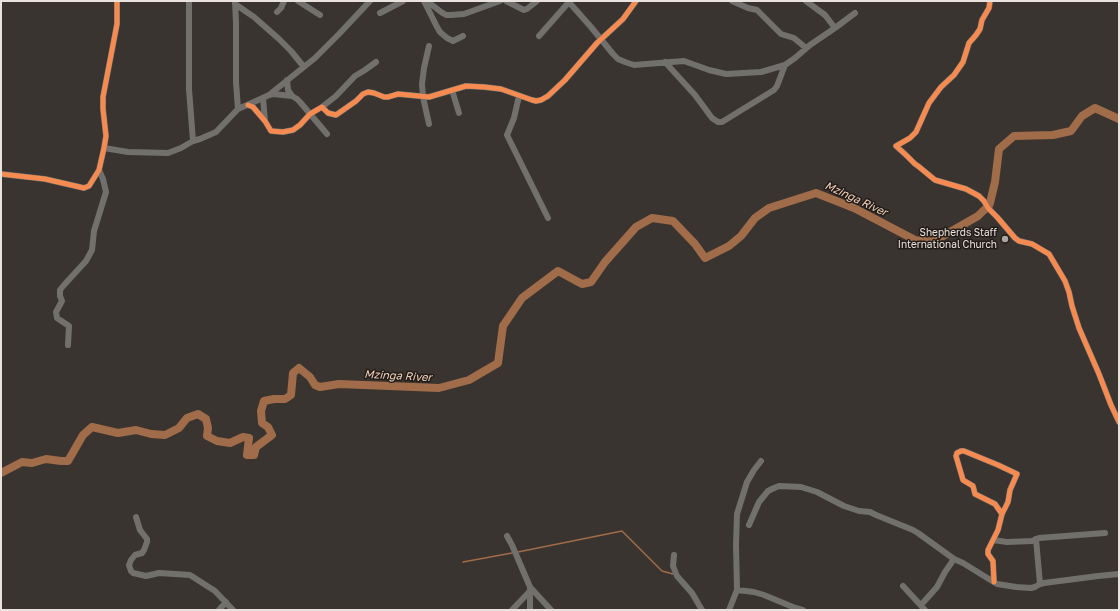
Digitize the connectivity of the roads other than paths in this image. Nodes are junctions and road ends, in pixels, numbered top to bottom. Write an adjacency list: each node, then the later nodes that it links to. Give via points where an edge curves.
1 (117, 1): 49 (street, via 117,24 103,97 106,136)
2 (189, 1): 48 (street, via 189,89)
3 (284, 1): 19 (street)
4 (298, 1): 22 (street)
5 (370, 1): 32 (street)
6 (403, 1): 20 (street)
7 (424, 1): 24 (street, via 440,32 453,41)
8 (428, 1): 18 (street, via 446,15 464,14)
9 (500, 1): 18 (street)
10 (506, 1): 11 (street, via 524,10)
11 (537, 1)
12 (636, 1): 26 (street, via 623,19)
13 (732, 1): 28 (street, via 757,10 781,34 794,38)
14 (806, 1): 23 (street, via 825,15)
15 (990, 1): 54 (street, via 980,29 969,43 963,62 929,103 916,132 896,146 935,180 966,189 979,196 1015,238 1049,254 1065,281 1079,328)
16 (235, 2): 32 (street, via 279,39); 42 (street)
17 (568, 2): 25 (street); 26 (street)
18 (487, 3)
19 (277, 12)
20 (380, 13)
21 (855, 13): 23 (street)
22 (320, 15)
23 (835, 28): 28 (street)
24 (463, 36)
25 (539, 36)
26 (601, 38): 30 (street, via 618,59 625,62 634,65); 37 (street, via 570,75 544,99 536,101)
27 (430, 46): 38 (street, via 423,76)
28 (806, 48): 31 (street)
29 (376, 62): 41 (street, via 355,76)
30 (665, 62): 31 (street, via 684,61 726,74 761,72); 31 (street, via 712,118 722,122 774,90)
31 (785, 65)
32 (304, 67): 33 (street)
33 (287, 80): 35 (street); 36 (street, via 288,90)
34 (452, 90): 37 (street, via 466,86 484,87 501,89); 38 (street); 43 (street)
35 (268, 95): 36 (street); 39 (street); 40 (street); 40 (street)
36 (292, 96): 44 (street)
37 (519, 96): 52 (street, via 507,135)
38 (423, 97): 41 (street, via 398,94 384,97 371,92 363,94 336,115 328,113); 46 (street)
39 (248, 105): 42 (street); 45 (street)
40 (264, 106): 45 (street)
41 (322, 107): 44 (street)
42 (238, 109): 48 (street, via 216,132)
43 (459, 113)
44 (310, 114): 45 (street, via 293,130 283,132 271,131); 47 (street)
45 (265, 121)
46 (429, 124)
47 (327, 134)
48 (193, 142): 49 (street, via 168,153 128,152)
49 (104, 148): 50 (street)
50 (99, 170): 51 (street, via 89,186 84,188); 53 (street, via 106,192 94,231 92,250 86,261 60,290 62,301 56,312 57,318 69,326)
51 (1, 174)
52 (548, 218)
53 (68, 345)
54 (1119, 422)
55 (761, 461): 70 (street, via 747,482 737,514)
56 (1002, 514): 56 (street, via 1017,474 964,451 957,452 963,480 973,486 975,494 994,504); 61 (street)
57 (136, 517): 71 (street, via 147,542 142,553 131,560 129,565 133,573 146,576 159,573 190,575 215,591)
58 (749, 525): 64 (street, via 759,502 768,491 779,486 801,487 844,506 870,512 913,530)
59 (1105, 533): 62 (street)
60 (506, 536): 69 (street)
61 (993, 540): 62 (street); 66 (street, via 988,554 993,560)
62 (1036, 540): 67 (street)
63 (674, 555): 78 (street, via 673,566 677,576 692,593)
64 (954, 559): 66 (street); 72 (street)
65 (1119, 574): 67 (street)
66 (994, 582): 67 (street, via 1005,586 1031,588)
67 (1040, 584)
68 (903, 586): 72 (street)
69 (530, 588): 75 (street); 76 (street); 77 (street)
70 (737, 590): 79 (street); 80 (street, via 759,594)
71 (226, 602): 73 (street); 74 (street)
72 (923, 608)
73 (219, 610)
74 (233, 610)
75 (512, 610)
76 (530, 610)
77 (551, 610)
78 (702, 610)
79 (728, 610)
80 (803, 610)

